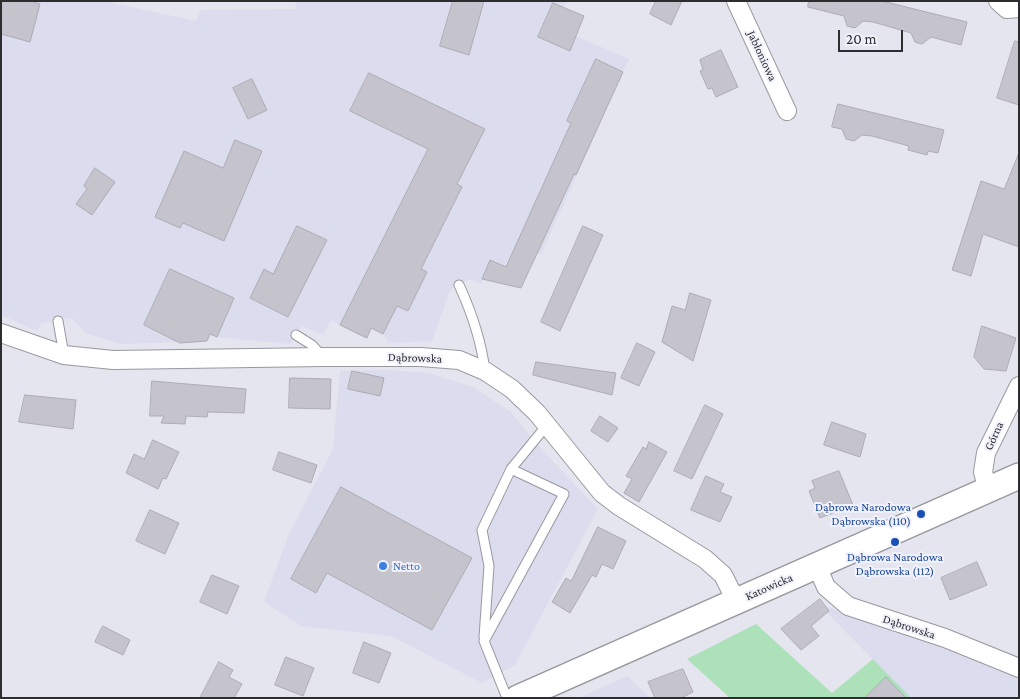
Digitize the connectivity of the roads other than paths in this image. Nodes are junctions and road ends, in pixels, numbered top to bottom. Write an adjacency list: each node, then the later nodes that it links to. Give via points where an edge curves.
1 (736, 1): 4 (street, Jabłoniowa)
2 (998, 1): 3 (street, via 1007,9)
3 (1019, 8)
4 (787, 111)
5 (459, 285): 11 (lane, via 481,342)
6 (58, 321): 9 (lane)
7 (1, 333): 9 (street, Dąbrowska)
8 (296, 335): 10 (lane)
9 (64, 355): 10 (street, Dąbrowska, via 113,360)
10 (323, 357): 11 (street, Dąbrowska, via 459,360)
11 (485, 370): 13 (street, Dąbrowska, via 512,389)
12 (1019, 386): 16 (street, Górna, via 986,453 983,472)
13 (547, 425): 14 (lane); 18 (street, Dąbrowska, via 602,493 705,559 722,575)
14 (511, 469): 19 (lane, via 482,530 489,566); 19 (lane, via 564,494)
15 (1019, 476): 16 (street, Katowicka)
16 (988, 490): 17 (street, Katowicka)
17 (817, 566): 18 (street, Katowicka); 20 (street, Dąbrowska, via 826,587 848,606 944,638)
18 (736, 601): 22 (street, Katowicka)
19 (484, 641): 21 (lane)
20 (1019, 668)
21 (507, 698)
22 (518, 698)

